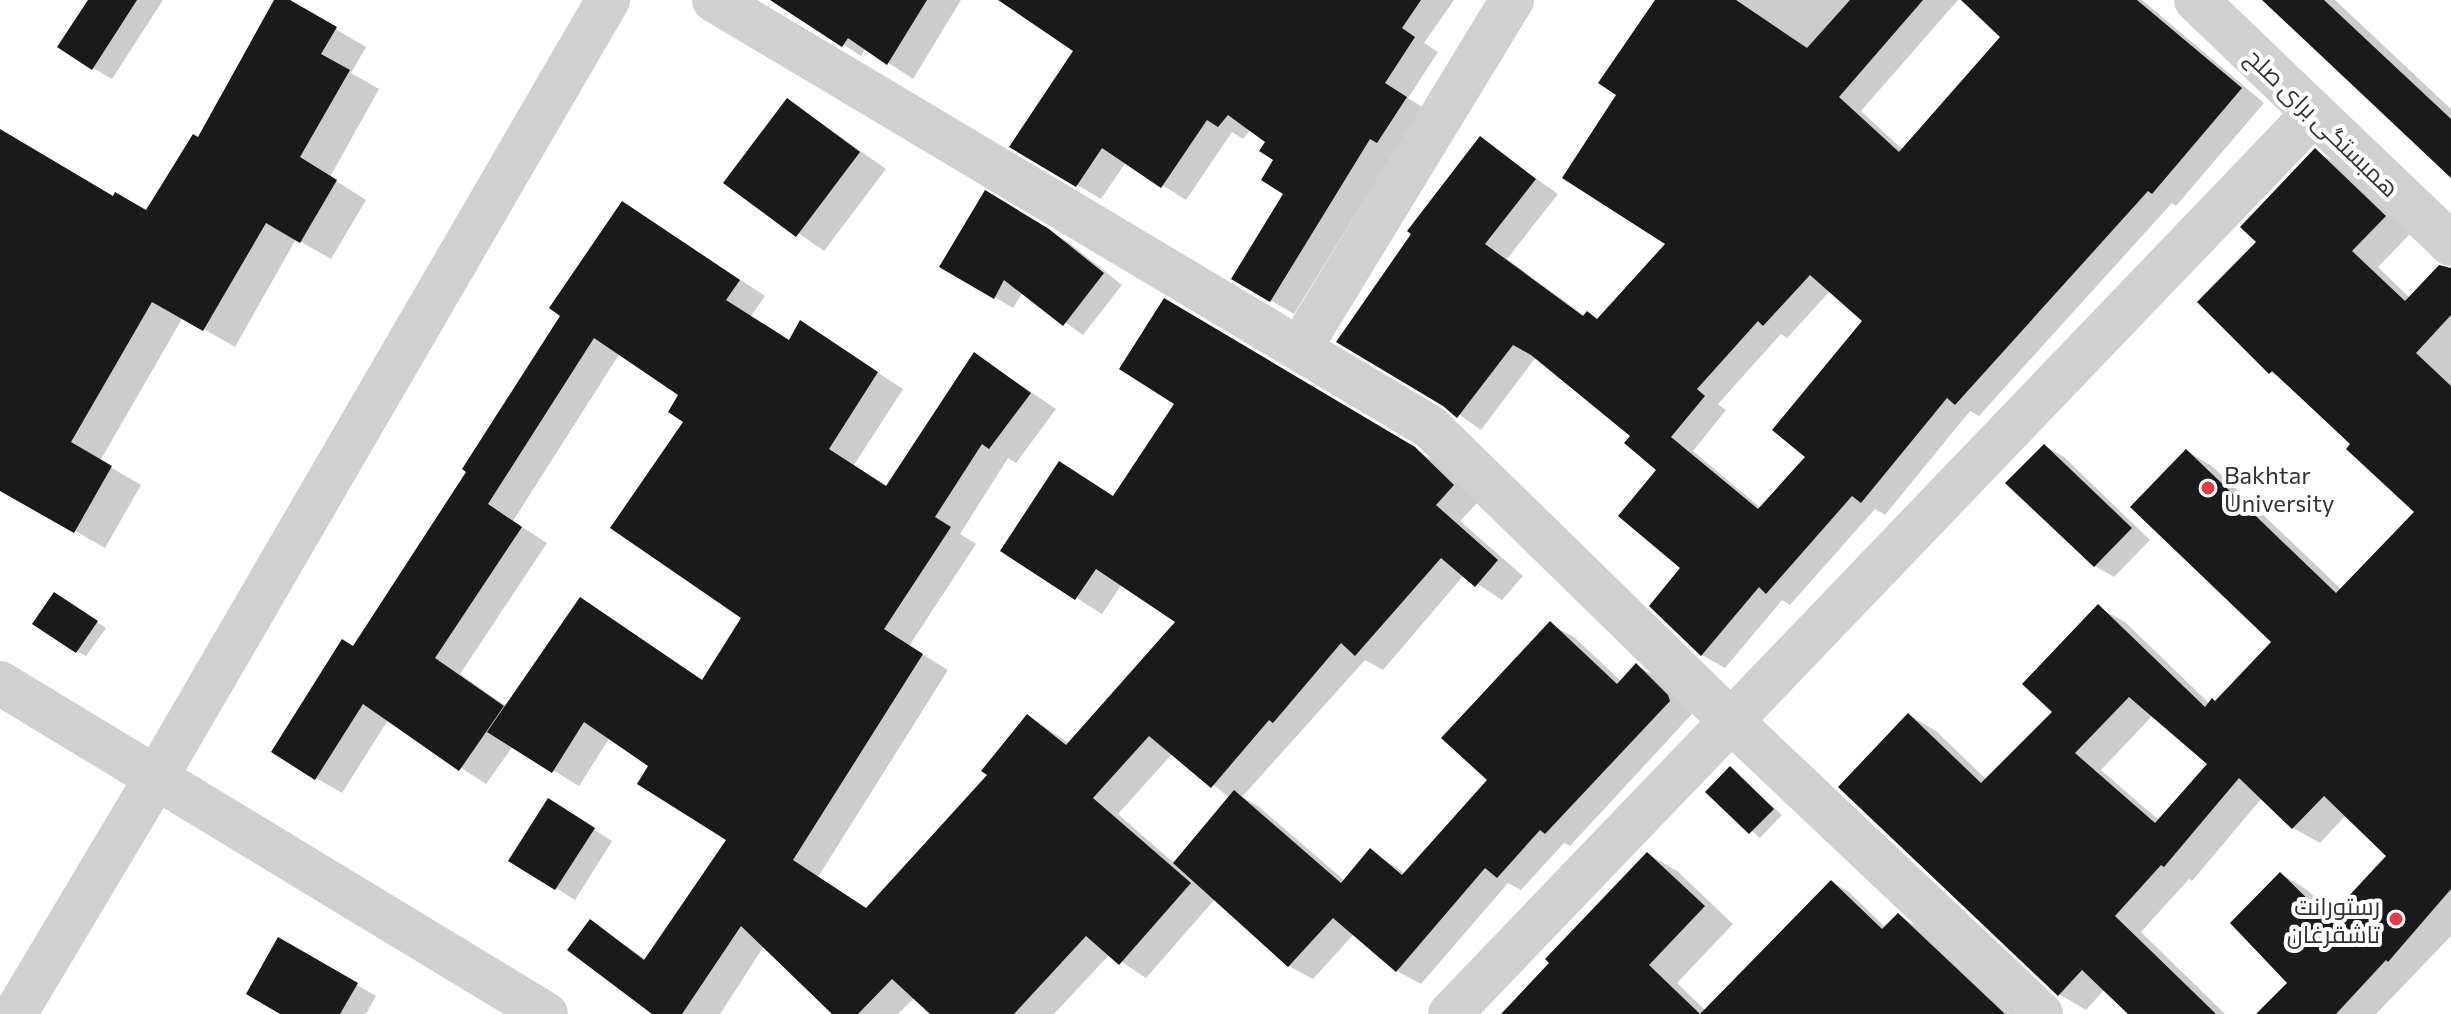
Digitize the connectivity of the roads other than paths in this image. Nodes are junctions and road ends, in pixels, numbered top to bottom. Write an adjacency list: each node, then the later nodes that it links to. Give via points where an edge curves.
1 (608, 0): 10 (street)
2 (714, 0): 7 (street)
3 (1512, 0): 7 (street)
4 (2196, 0): 5 (street, همبستگی برای صلح)
5 (2314, 113): 6 (street, همبستگی برای صلح); 9 (street)
6 (2451, 244)
7 (1300, 348): 9 (street, via 1430,427)
8 (0, 683): 10 (street)
9 (1731, 721): 13 (street); 14 (street)
10 (157, 776): 11 (street); 12 (street)
11 (15, 1014)
12 (546, 1014)
13 (1450, 1014)
14 (2041, 1014)

